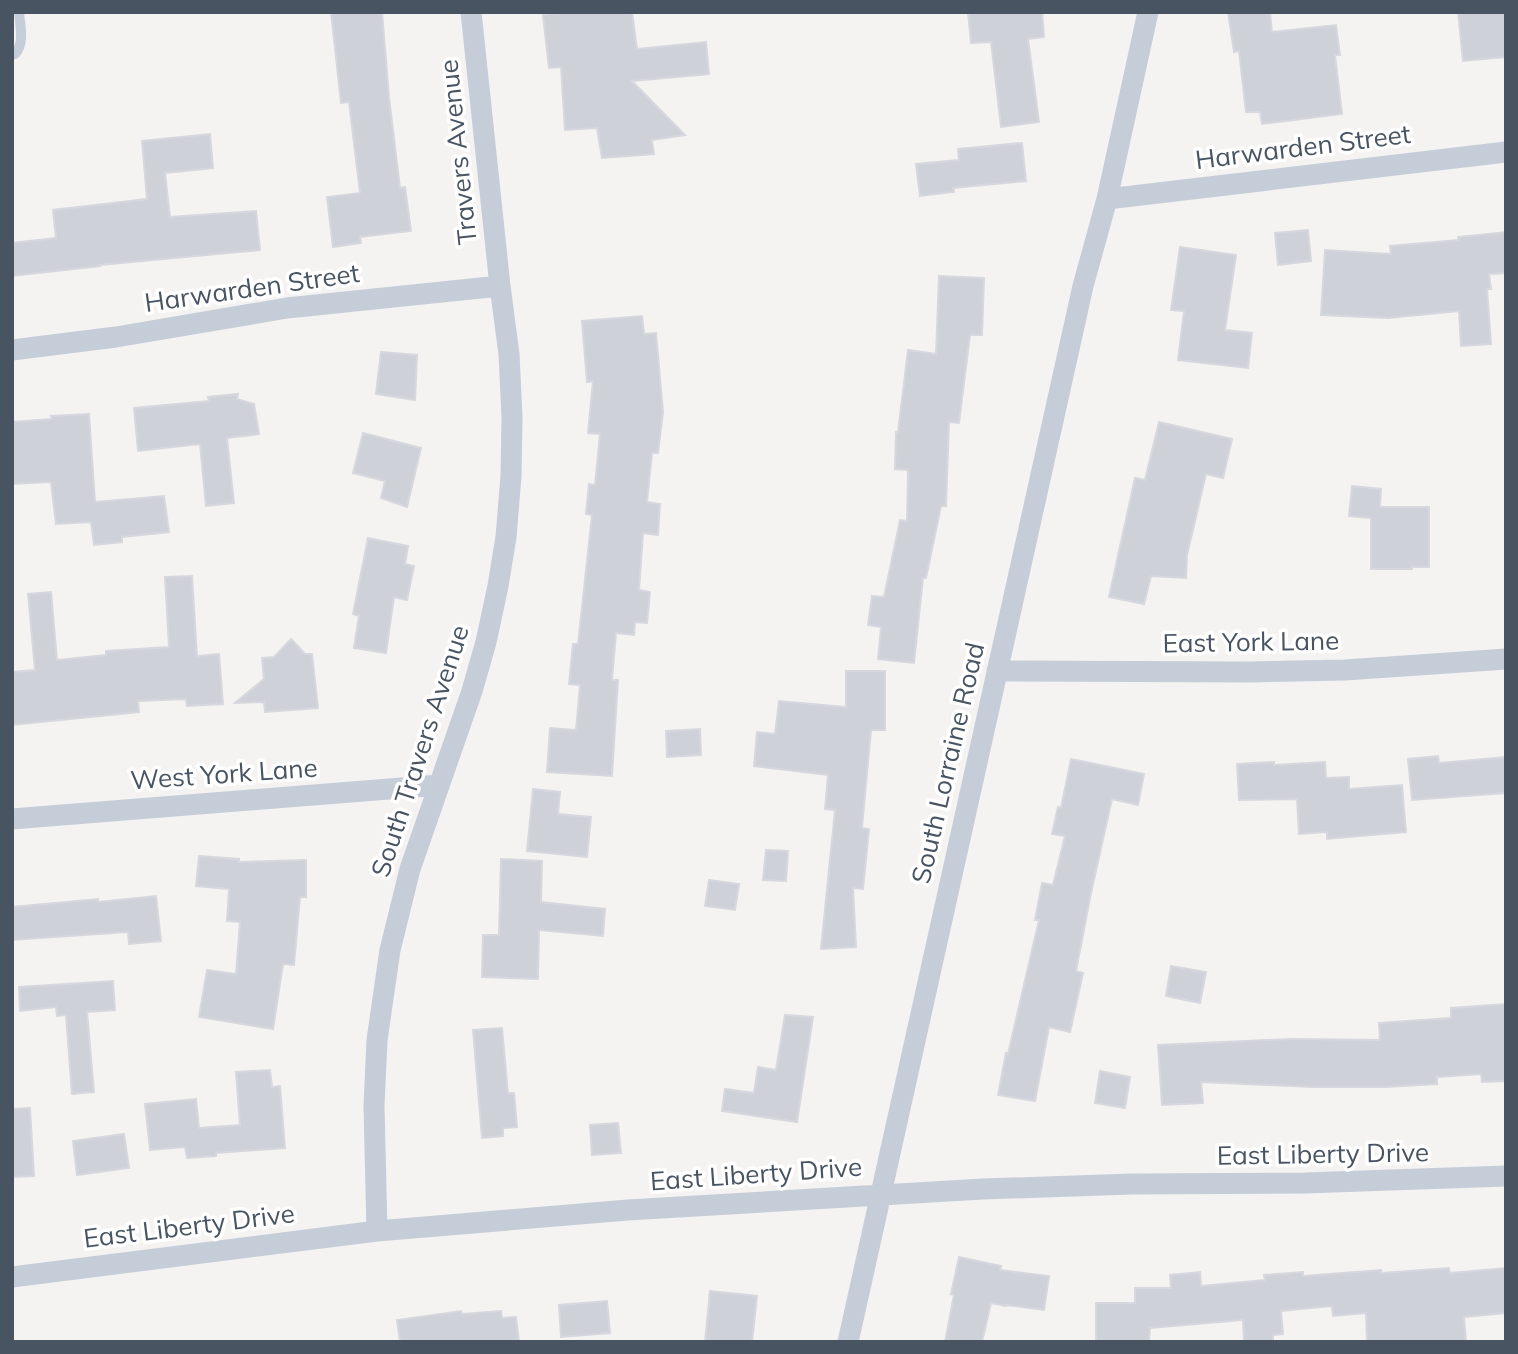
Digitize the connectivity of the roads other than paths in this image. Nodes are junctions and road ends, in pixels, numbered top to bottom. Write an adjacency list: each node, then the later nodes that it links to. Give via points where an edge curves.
1 (19, 12): 4 (lane, via 20,49)
2 (471, 12): 7 (street, Travers Avenue)
3 (1148, 12): 6 (street, South Lorraine Road)
4 (14, 54)
5 (1506, 152): 6 (street, Harwarden Street)
6 (1107, 199): 10 (street, South Lorraine Road, via 1083,286)
7 (500, 286): 8 (street, Harwarden Street, via 287,308); 11 (street, South Travers Avenue, via 512,417 506,537 486,642)
8 (12, 350)
9 (1506, 659): 10 (street, East York Lane, via 1249,672)
10 (997, 671): 14 (street, South Lorraine Road)
11 (439, 785): 12 (street, West York Lane); 15 (street, South Travers Avenue, via 410,869 382,997 374,1106)
12 (12, 819)
13 (1506, 1177): 14 (street, East Liberty Drive, via 1118,1184)
14 (881, 1194): 15 (street, East Liberty Drive); 17 (street, South Lorraine Road)
15 (377, 1231): 16 (street, East Liberty Drive)
16 (12, 1277)
17 (848, 1342)

